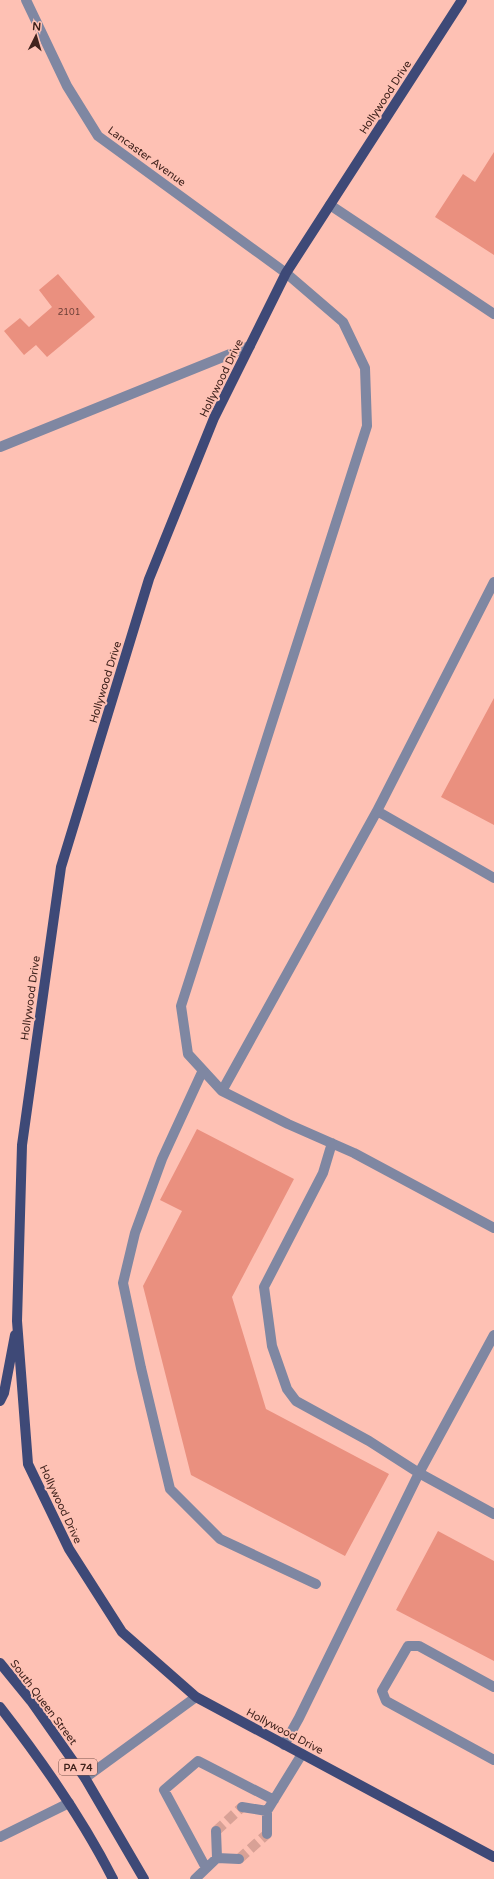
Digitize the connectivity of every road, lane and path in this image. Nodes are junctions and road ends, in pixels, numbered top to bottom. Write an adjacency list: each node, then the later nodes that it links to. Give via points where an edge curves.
1 (26, 0): 4 (street, Lancaster Avenue, via 67,86 98,136)
2 (462, 0): 3 (main road, Hollywood Drive)
3 (330, 205): 4 (main road, Hollywood Drive); 5 (street)
4 (286, 273): 6 (main road, Hollywood Drive); 11 (street, Lancaster Avenue, via 343,322 365,368 367,426 181,1006 188,1054)
5 (494, 314)
6 (250, 346): 7 (street); 15 (main road, Hollywood Drive, via 214,418 149,578 61,867 22,1145)
7 (0, 447)
8 (494, 582): 9 (street)
9 (377, 812): 10 (street); 12 (street)
10 (494, 878)
11 (203, 1070): 12 (street, Lancaster Avenue); 20 (street, via 162,1160 135,1233 123,1283 170,1488 220,1539)
12 (222, 1091): 13 (street)
13 (332, 1144): 14 (street, via 354,1153); 18 (street, via 323,1173 264,1287 272,1346 287,1389 296,1401 369,1441)
14 (494, 1228)
15 (18, 1321): 17 (main road, via 4,1393); 23 (main road, Hollywood Drive, via 28,1464 65,1542 122,1632)
16 (494, 1335): 18 (street)
17 (0, 1401)
18 (419, 1473): 19 (street); 25 (street)
19 (494, 1514)
20 (316, 1584)
21 (0, 1663): 28 (main road, South Queen Street / PA 74, via 31,1701)
22 (494, 1687): 27 (street, via 419,1646 408,1646 382,1691 386,1700)
23 (196, 1697): 25 (main road, Hollywood Drive); 28 (street)
24 (0, 1707): 30 (main road, PA 74, via 27,1741)
25 (284, 1745): 26 (main road, Hollywood Drive)
26 (302, 1754): 29 (street); 36 (main road, Hollywood Drive)
27 (494, 1760)
28 (85, 1778): 41 (main road, South Queen Street / PA 74)
29 (274, 1800): 32 (street); 39 (street, via 198,1761 164,1790)
30 (68, 1803): 35 (street); 40 (main road, PA 74, via 91,1836)
31 (242, 1807): 32 (street)
32 (268, 1811): 34 (street)
33 (216, 1831): 37 (street)
34 (267, 1834)
35 (0, 1837)
36 (494, 1857)
37 (217, 1858): 38 (street); 39 (street)
38 (239, 1859)
39 (206, 1868): 42 (street)
40 (113, 1879)
41 (144, 1879)
42 (195, 1879)

